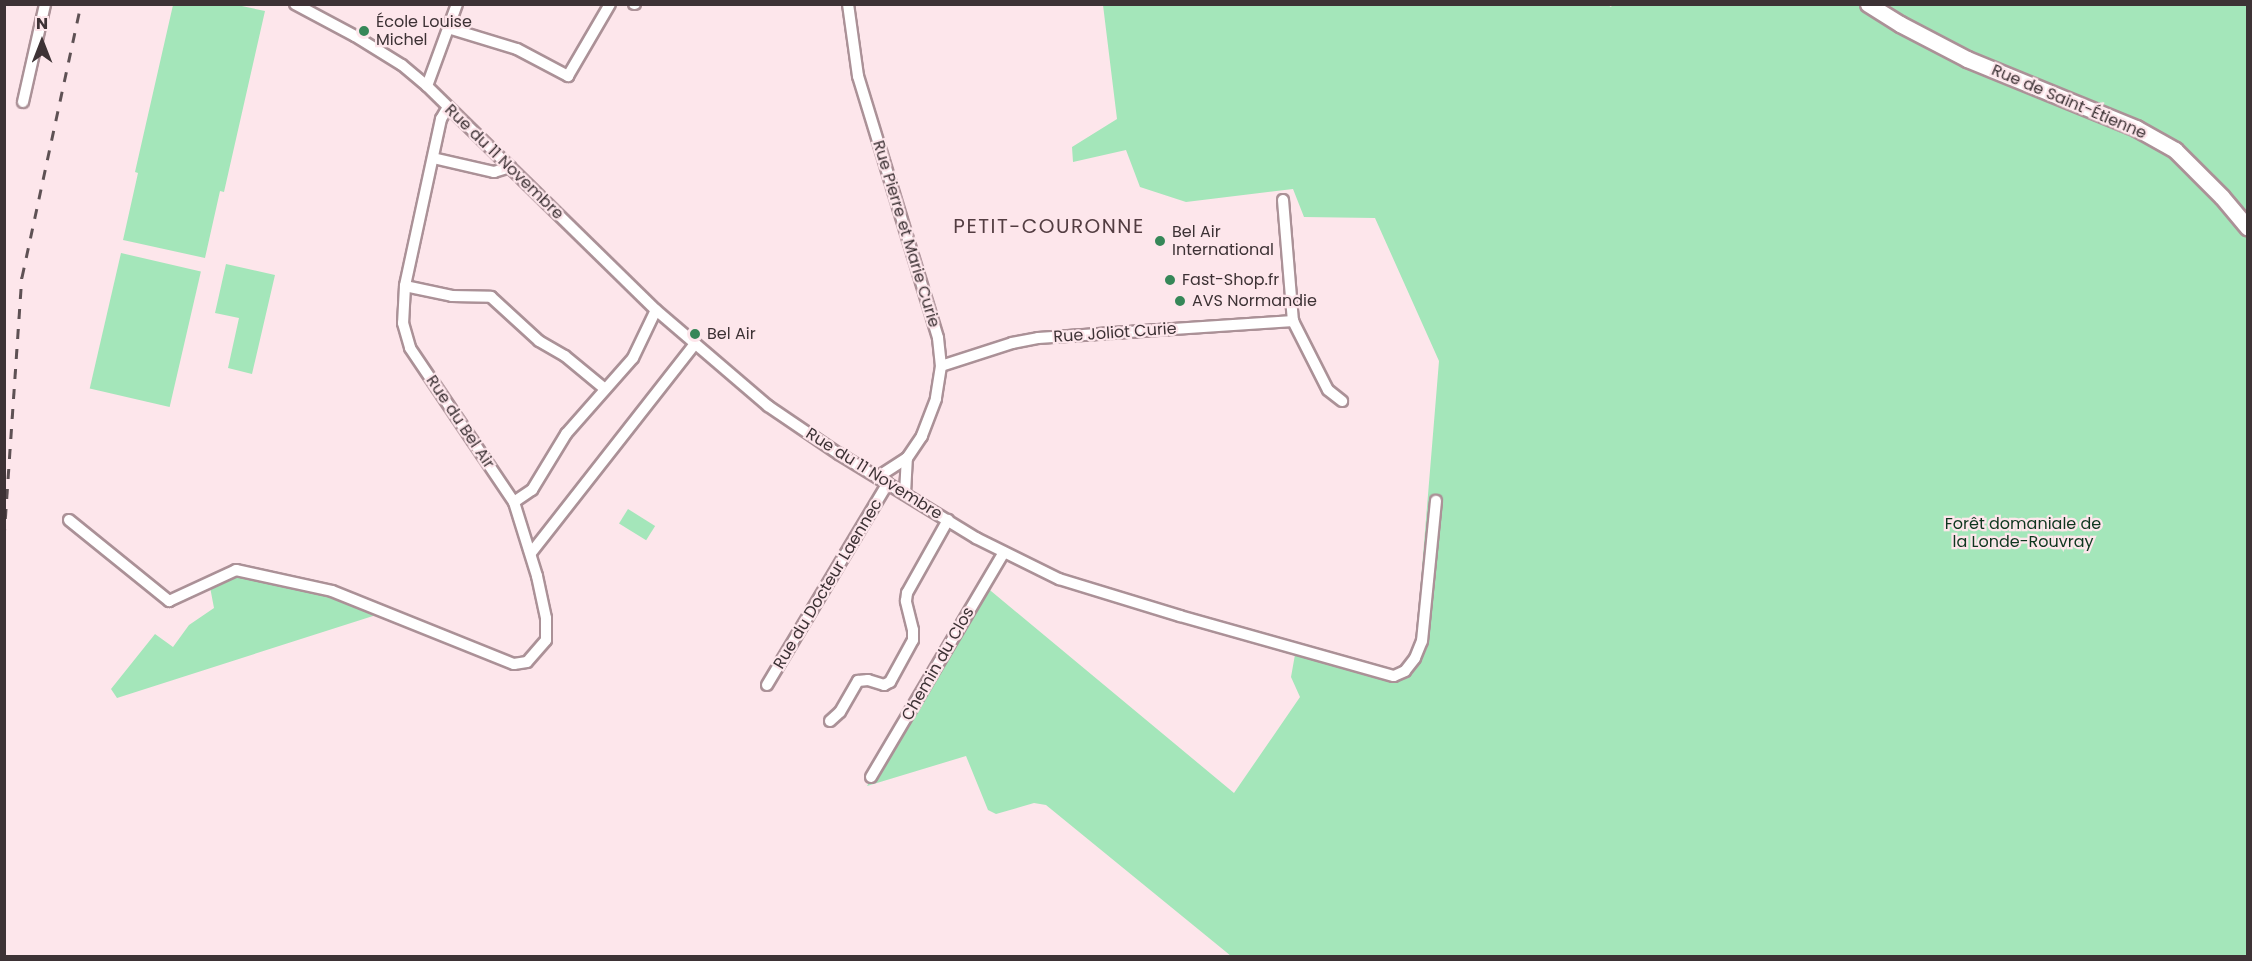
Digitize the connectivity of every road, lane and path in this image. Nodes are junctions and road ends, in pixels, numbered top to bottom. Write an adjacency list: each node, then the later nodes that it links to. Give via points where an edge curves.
1 (45, 4): 9 (street)
2 (295, 4): 8 (street, Rue du 11 Novembre, via 402,65)
3 (457, 4): 7 (street)
4 (610, 4): 7 (street, via 568,76 517,49)
5 (848, 4): 19 (street, Rue Pierre et Marie Curie, via 858,76 938,338)
6 (1868, 4): 14 (street, Rue de Saint-Étienne, via 1967,59 2136,128 2175,150)
7 (448, 28): 8 (street)
8 (427, 86): 10 (street, Rue du 11 Novembre)
9 (23, 102)
10 (448, 107): 11 (street, Rue du Bel Air, via 441,119); 12 (street, Rue du 11 Novembre)
11 (432, 158): 12 (street, via 494,172); 15 (street, Rue du Bel Air)
12 (510, 167): 16 (street, Rue du 11 Novembre)
13 (1283, 200): 17 (street)
14 (2247, 228)
15 (405, 286): 20 (street, via 452,296 491,297 539,341 565,356); 26 (street, Rue du Bel Air, via 403,323 410,348)
16 (656, 310): 18 (street, Rue du 11 Novembre); 20 (street, via 633,358)
17 (1293, 321): 19 (street, Rue Joliot Curie, via 1038,338); 21 (street, via 1328,390)
18 (695, 344): 23 (street, Rue du 11 Novembre, via 768,406); 30 (street)
19 (941, 366): 22 (street, Rue Pierre et Marie Curie, via 936,399 922,436)
20 (605, 389): 26 (street, via 566,434 532,490)
21 (1342, 401)
22 (907, 458): 23 (street, Rue Pierre et Marie Curie); 24 (street, Rue Pierre et Marie Curie)
23 (883, 480): 24 (street, Rue du 11 Novembre); 31 (street, Rue du Docteur Laennec)
24 (905, 494): 28 (street, Rue du 11 Novembre)
25 (1436, 501): 29 (street, Rue du 11 Novembre, via 1422,641 1405,671 1394,676 1059,579)
26 (514, 502): 30 (street, Rue du Bel Air)
27 (69, 520): 30 (street, Rue du Bel Air, via 169,601 236,570 332,591 514,664 526,662 546,640 546,618)
28 (948, 520): 29 (street, Rue du 11 Novembre); 32 (street, via 907,593 913,640 890,682 884,686 858,681 840,712)
29 (1004, 552): 33 (street, Chemin du Clos)
30 (531, 553)
31 (767, 685)
32 (830, 721)
33 (872, 777)

